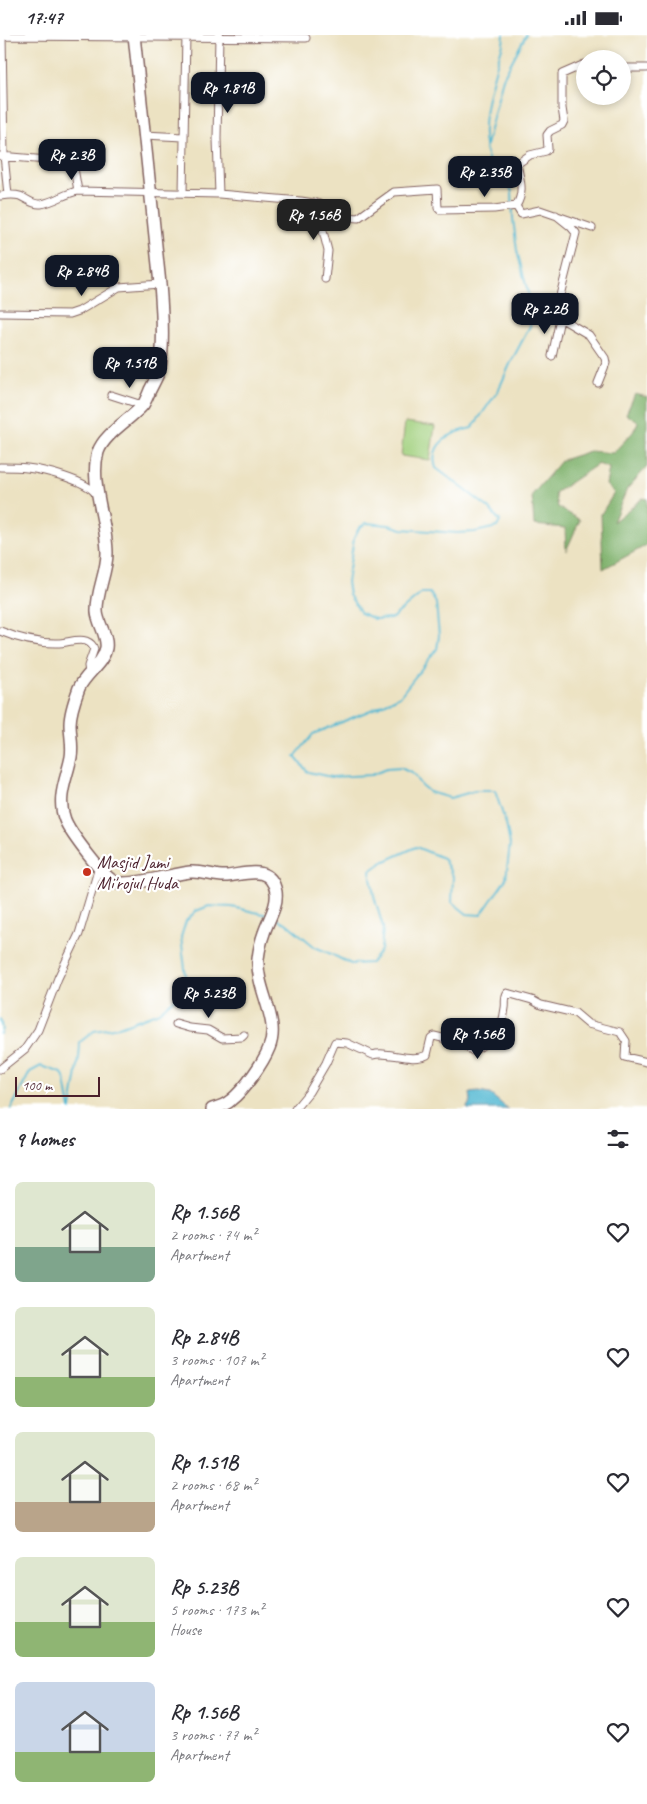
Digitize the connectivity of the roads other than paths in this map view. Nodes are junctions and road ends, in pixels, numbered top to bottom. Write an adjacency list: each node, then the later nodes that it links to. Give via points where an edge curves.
1 (1, 36): 2 (street); 11 (street)
2 (134, 36): 3 (street); 9 (main road)
3 (186, 36): 4 (street); 10 (street)
4 (219, 36): 5 (street); 15 (street)
5 (306, 38)
6 (631, 67): 8 (street)
7 (576, 68): 18 (street, via 562,74 564,121 547,135 548,149 517,164 522,190)
8 (647, 68)
9 (144, 135): 10 (street); 13 (main road)
10 (183, 137): 14 (street)
11 (2, 156): 12 (street, via 70,162); 16 (street)
12 (78, 191): 13 (street); 16 (street, via 42,204 18,195)
13 (150, 193): 14 (street); 22 (main road)
14 (183, 193): 15 (street)
15 (219, 194): 17 (street)
16 (4, 195)
17 (316, 203): 18 (street, via 358,218 394,192 437,189 440,210); 21 (street, via 328,251)
18 (515, 206): 19 (street, via 521,214 540,210)
19 (556, 215): 20 (street); 24 (street, via 576,233 555,313)
20 (592, 228)
21 (325, 279)
22 (160, 285): 23 (street, via 119,287 70,314); 28 (main road, via 159,370)
23 (0, 313)
24 (560, 319): 25 (street); 26 (street, via 589,335 605,358)
25 (552, 356)
26 (598, 383)
27 (110, 395): 28 (street)
28 (142, 405): 30 (main road, via 99,450 96,470)
29 (0, 467): 30 (street, via 28,468 68,479 91,488)
30 (100, 501): 32 (main road, via 107,556 97,610 106,649 102,660)
31 (0, 631): 32 (street, via 30,640 56,643 86,641 94,649)
32 (89, 673): 33 (main road, via 74,701 70,723 71,758 62,807 64,818 76,838)
33 (99, 867): 37 (street, via 79,934 38,1030 25,1049); 38 (main road, via 117,883 205,872 223,876 261,873 273,882 275,906 259,950 258,972 273,1024 272,1041 238,1095)
34 (176, 1024): 35 (street, via 208,1030 222,1038)
35 (244, 1035)
36 (647, 1062): 39 (street, via 625,1057 626,1041 620,1032 588,1024 575,1013 507,993 502,1025 488,1041 473,1051 459,1042 434,1036 426,1056 406,1058 373,1055 347,1043 334,1042 309,1093)
37 (0, 1069)
38 (212, 1109)
39 (295, 1109)

